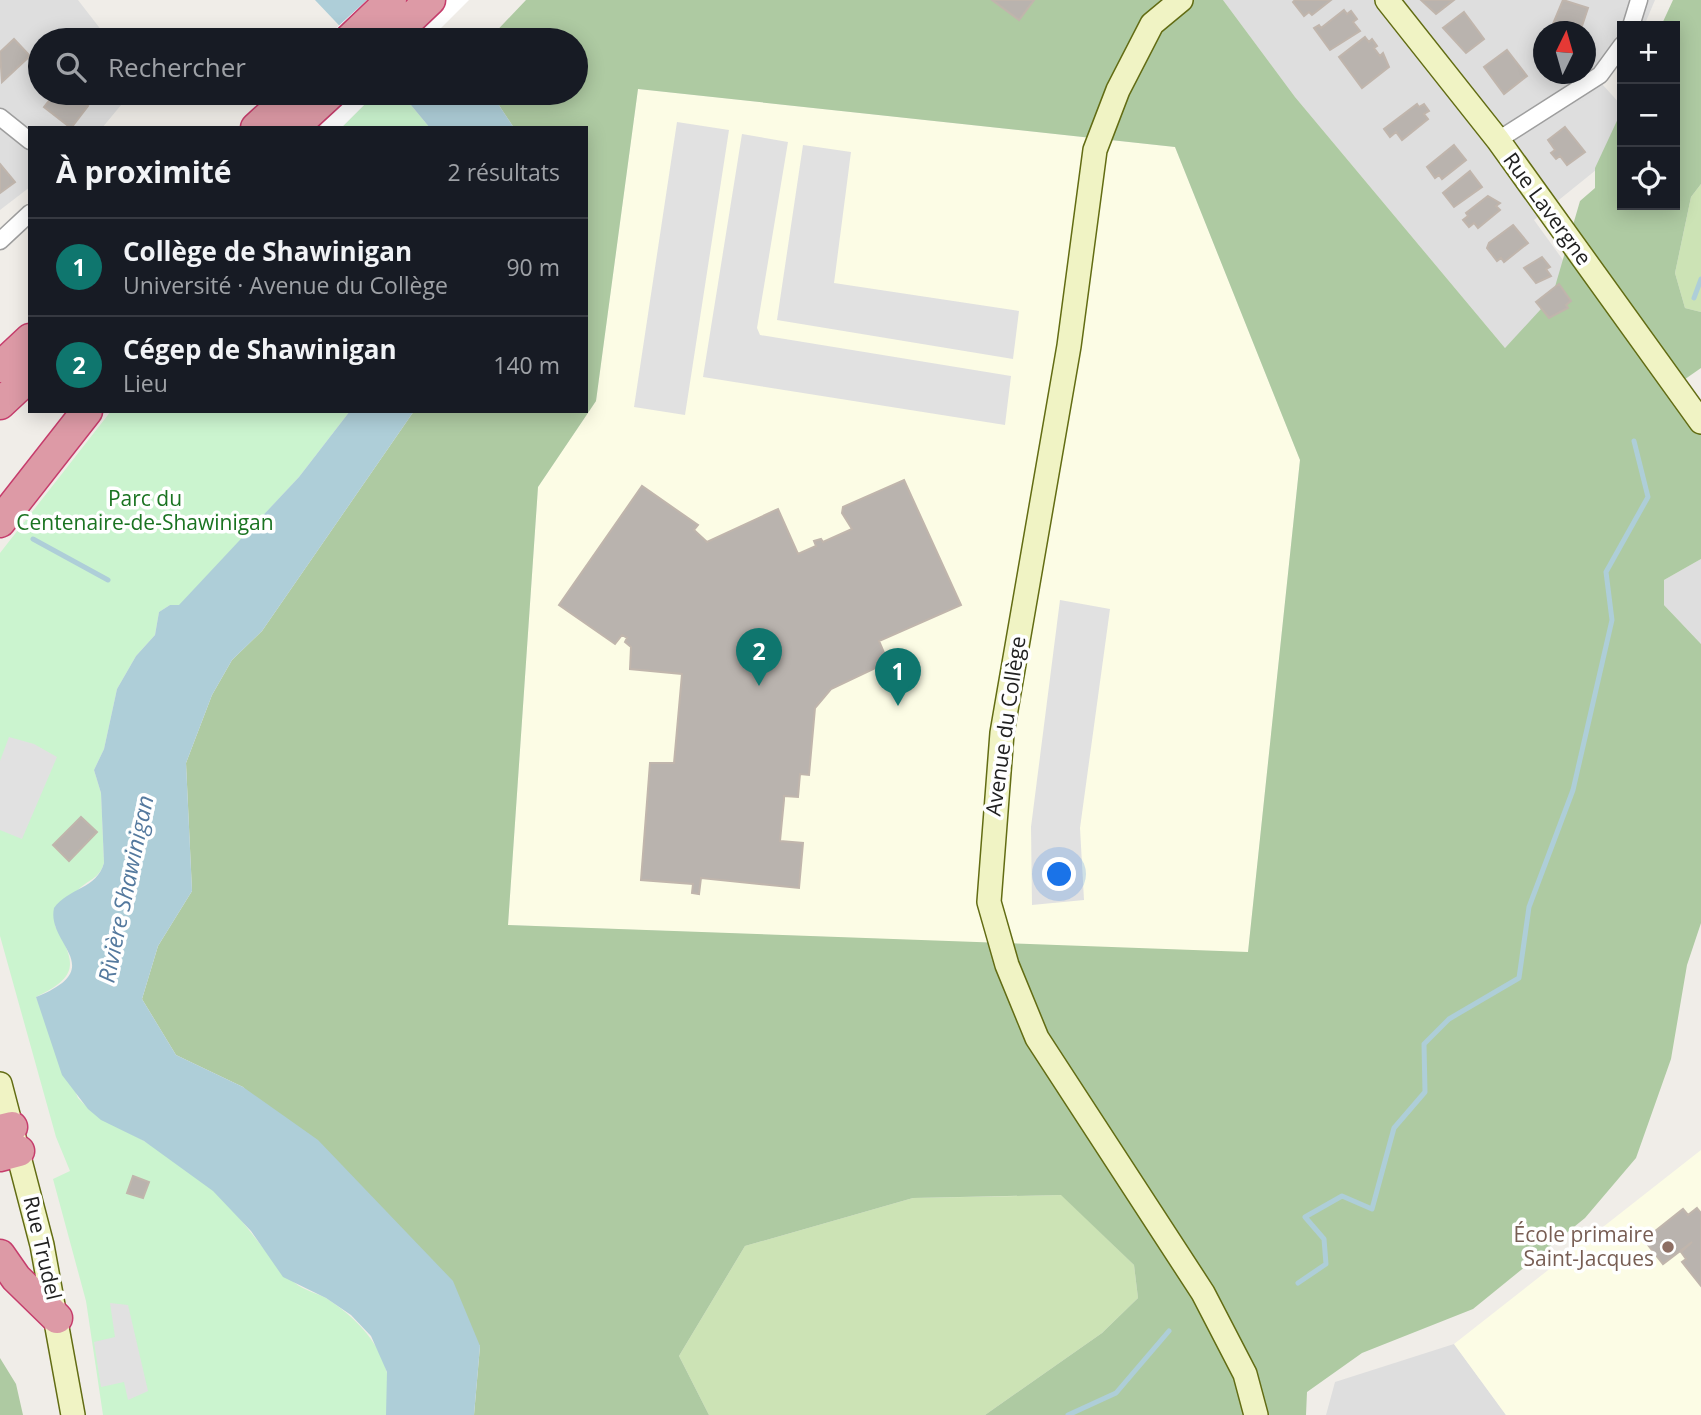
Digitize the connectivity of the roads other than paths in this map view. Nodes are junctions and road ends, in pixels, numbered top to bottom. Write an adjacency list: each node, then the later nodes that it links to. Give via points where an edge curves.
1 (391, 0): 7 (highway)
2 (430, 0): 8 (highway)
3 (1181, 0): 31 (street, Avenue du Collège, via 1152,23 1118,90 1095,150 1069,346 1002,733 989,902 1007,965 1037,1038 1203,1293 1245,1374)
4 (1387, 0): 14 (street, Rue Lavergne)
5 (1639, 0): 6 (street)
6 (1633, 21)
7 (362, 28)
8 (401, 28)
9 (1617, 52): 14 (street, via 1600,75)
10 (307, 110): 12 (highway)
11 (0, 117): 13 (street)
12 (262, 126)
13 (28, 139)
14 (1498, 140): 24 (street, Rue Lavergne)
15 (28, 215): 16 (street)
16 (0, 241)
17 (28, 327): 19 (highway)
18 (28, 341): 20 (highway)
19 (0, 348)
20 (0, 367)
21 (28, 378): 22 (highway)
22 (0, 404)
23 (85, 413): 25 (highway)
24 (1701, 422)
25 (0, 522)
26 (0, 1084): 27 (street, Rue Trudel)
27 (8, 1141): 29 (street, Rue Trudel)
28 (0, 1255): 29 (highway, via 16,1278)
29 (57, 1318): 30 (street, Rue Trudel)
30 (73, 1415)
31 (1256, 1415)

